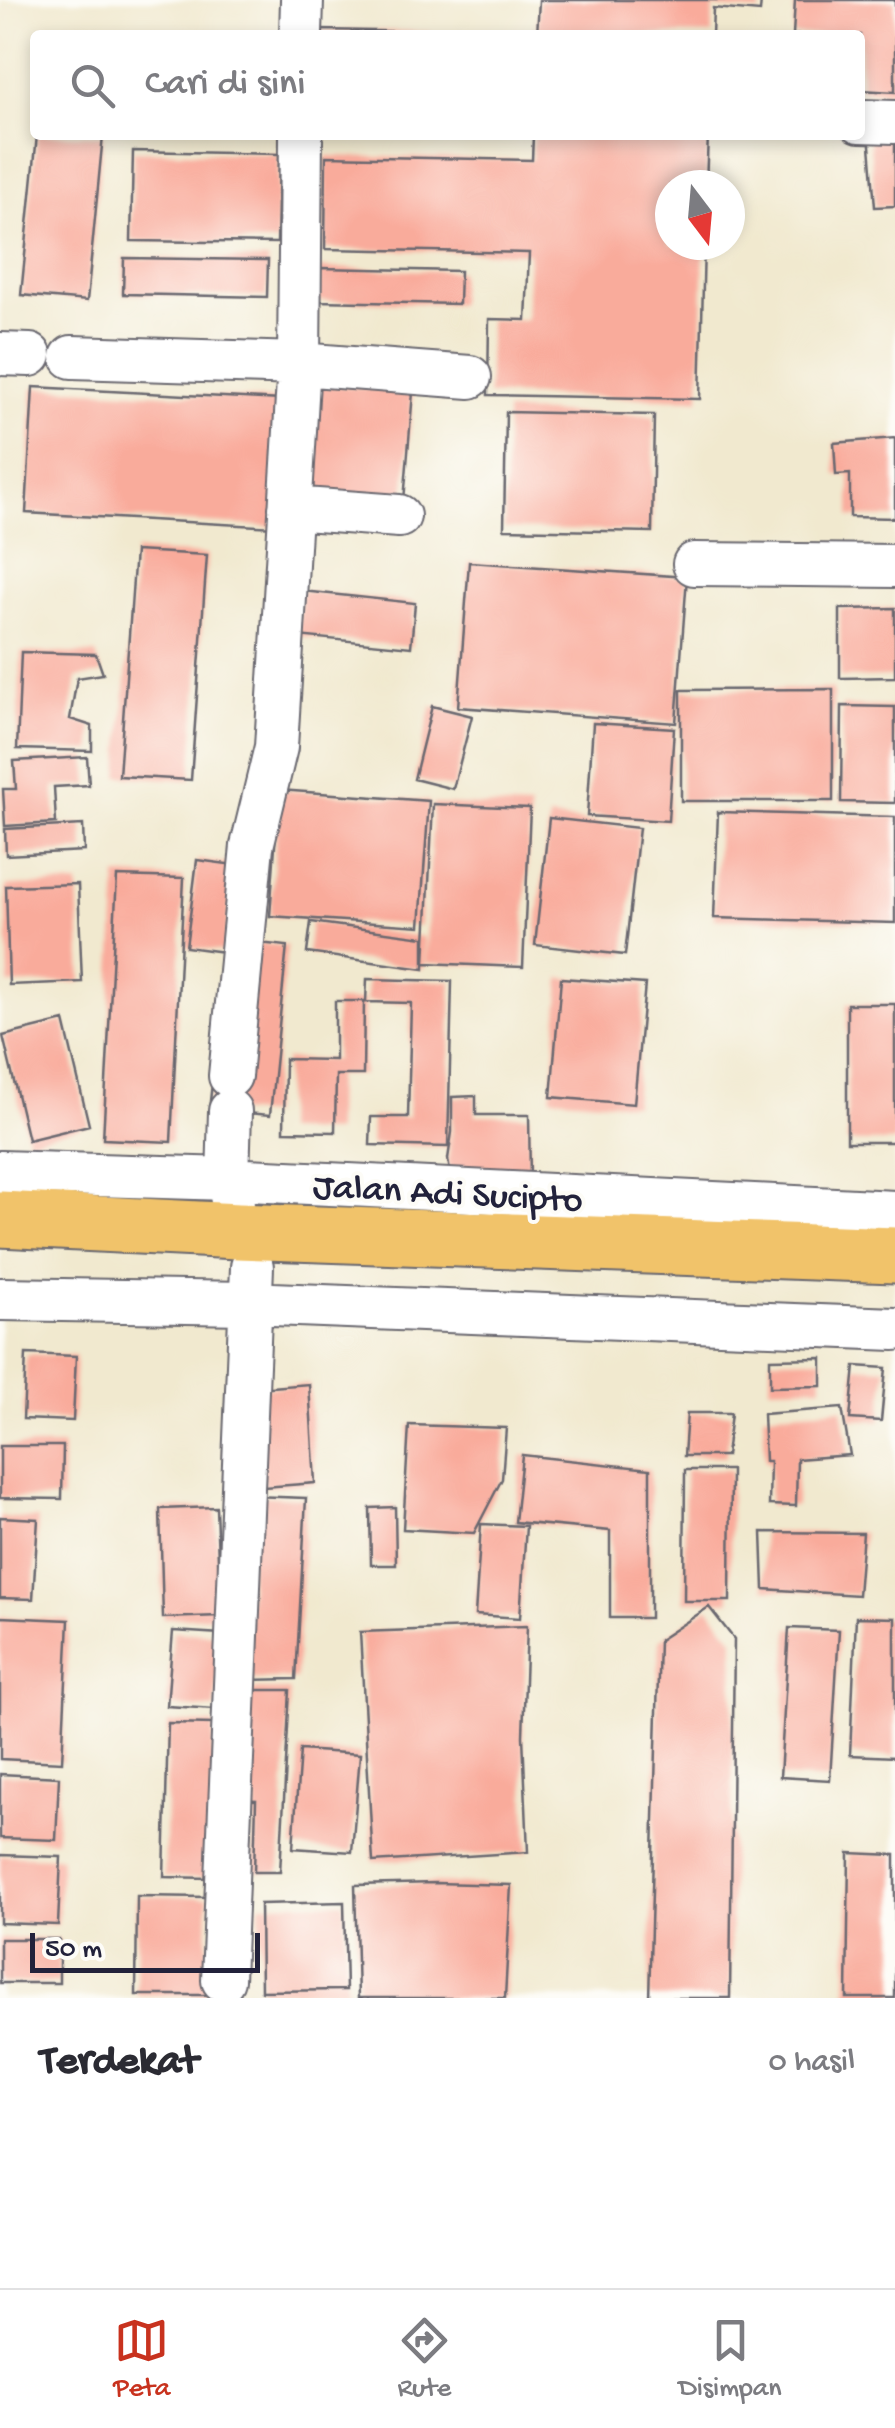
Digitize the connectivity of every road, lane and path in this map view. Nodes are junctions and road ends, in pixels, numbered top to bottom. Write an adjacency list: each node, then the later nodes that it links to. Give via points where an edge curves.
1 (302, 0): 2 (street)
2 (302, 30)
3 (865, 121): 4 (street)
4 (895, 122)
5 (300, 140): 7 (street)
6 (34, 356): 7 (street)
7 (299, 364): 8 (street); 9 (street)
8 (470, 378)
9 (290, 508): 10 (street); 14 (street, via 276,746 252,846)
10 (399, 516)
11 (694, 564): 12 (street)
12 (895, 566)
13 (0, 1172): 14 (street, Jalan Adi Sucipto)
14 (228, 1179): 17 (street, Jalan Adi Sucipto); 20 (street)
15 (895, 1212): 17 (street, Jalan Adi Sucipto)
16 (0, 1218): 20 (highway, Jalan Adi Sucipto)
17 (775, 1229): 18 (highway, Jalan Adi Sucipto); 20 (highway, Jalan Adi Sucipto)
18 (895, 1255)
19 (0, 1256): 20 (highway, Jalan Adi Sucipto)
20 (246, 1267): 21 (highway, Jalan Adi Sucipto); 22 (street, Jalan Adi Sucipto); 23 (street, Jalan Adi Sucipto); 24 (street)
21 (895, 1293)
22 (0, 1298)
23 (895, 1329)
24 (223, 1980)

